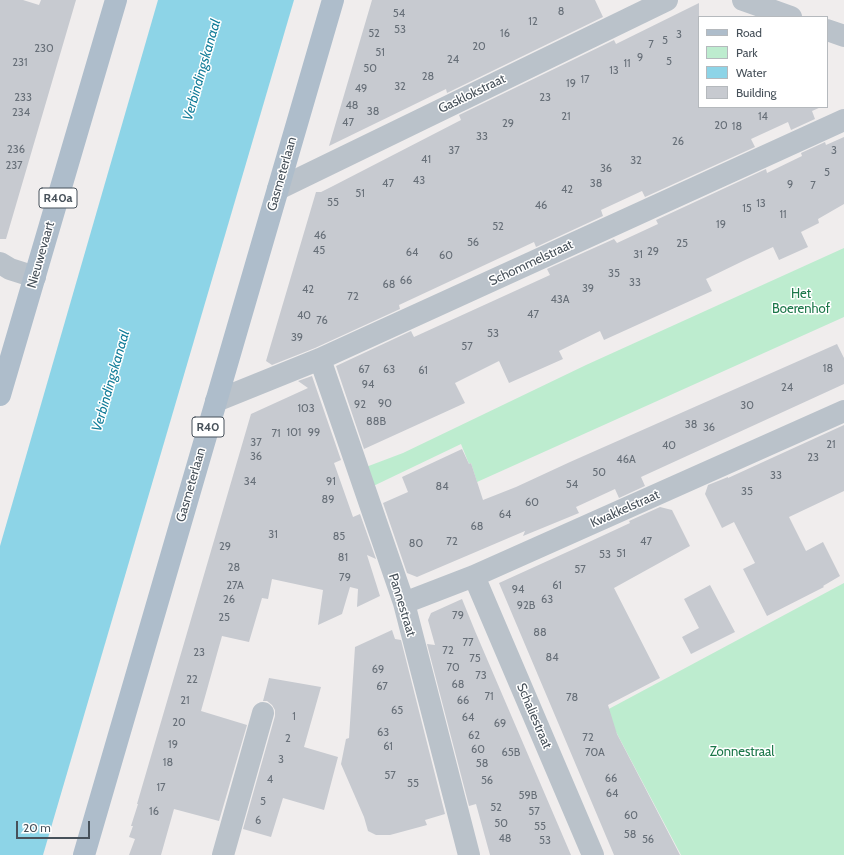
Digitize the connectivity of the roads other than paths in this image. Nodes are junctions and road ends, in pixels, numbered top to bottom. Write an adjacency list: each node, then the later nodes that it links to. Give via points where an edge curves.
1 (116, 0): 11 (main road, Nieuwevaart / R40a)
2 (333, 0): 9 (main road, Gasmeterlaan / R40)
3 (667, 0): 9 (street, Gasklokstraat)
4 (743, 0): 5 (street)
5 (788, 16)
6 (828, 30): 7 (street)
7 (844, 36)
8 (844, 120): 12 (street, Schommelstraat)
9 (278, 188): 14 (main road, Gasmeterlaan / R40)
10 (0, 263): 11 (street)
11 (35, 277): 13 (main road, Nieuwevaart / R40a)
12 (320, 359): 14 (street, Schommelstraat); 17 (street, Pannestraat)
13 (0, 395)
14 (216, 401): 19 (main road, Gasmeterlaan / R40)
15 (844, 410): 16 (street, Kwakkelstraat)
16 (474, 576): 17 (street, Kwakkelstraat); 22 (street, Schaliestraat)
17 (404, 603): 21 (street, Pannestraat)
18 (263, 714): 20 (street)
19 (84, 855)
20 (223, 855)
21 (469, 855)
22 (593, 855)

